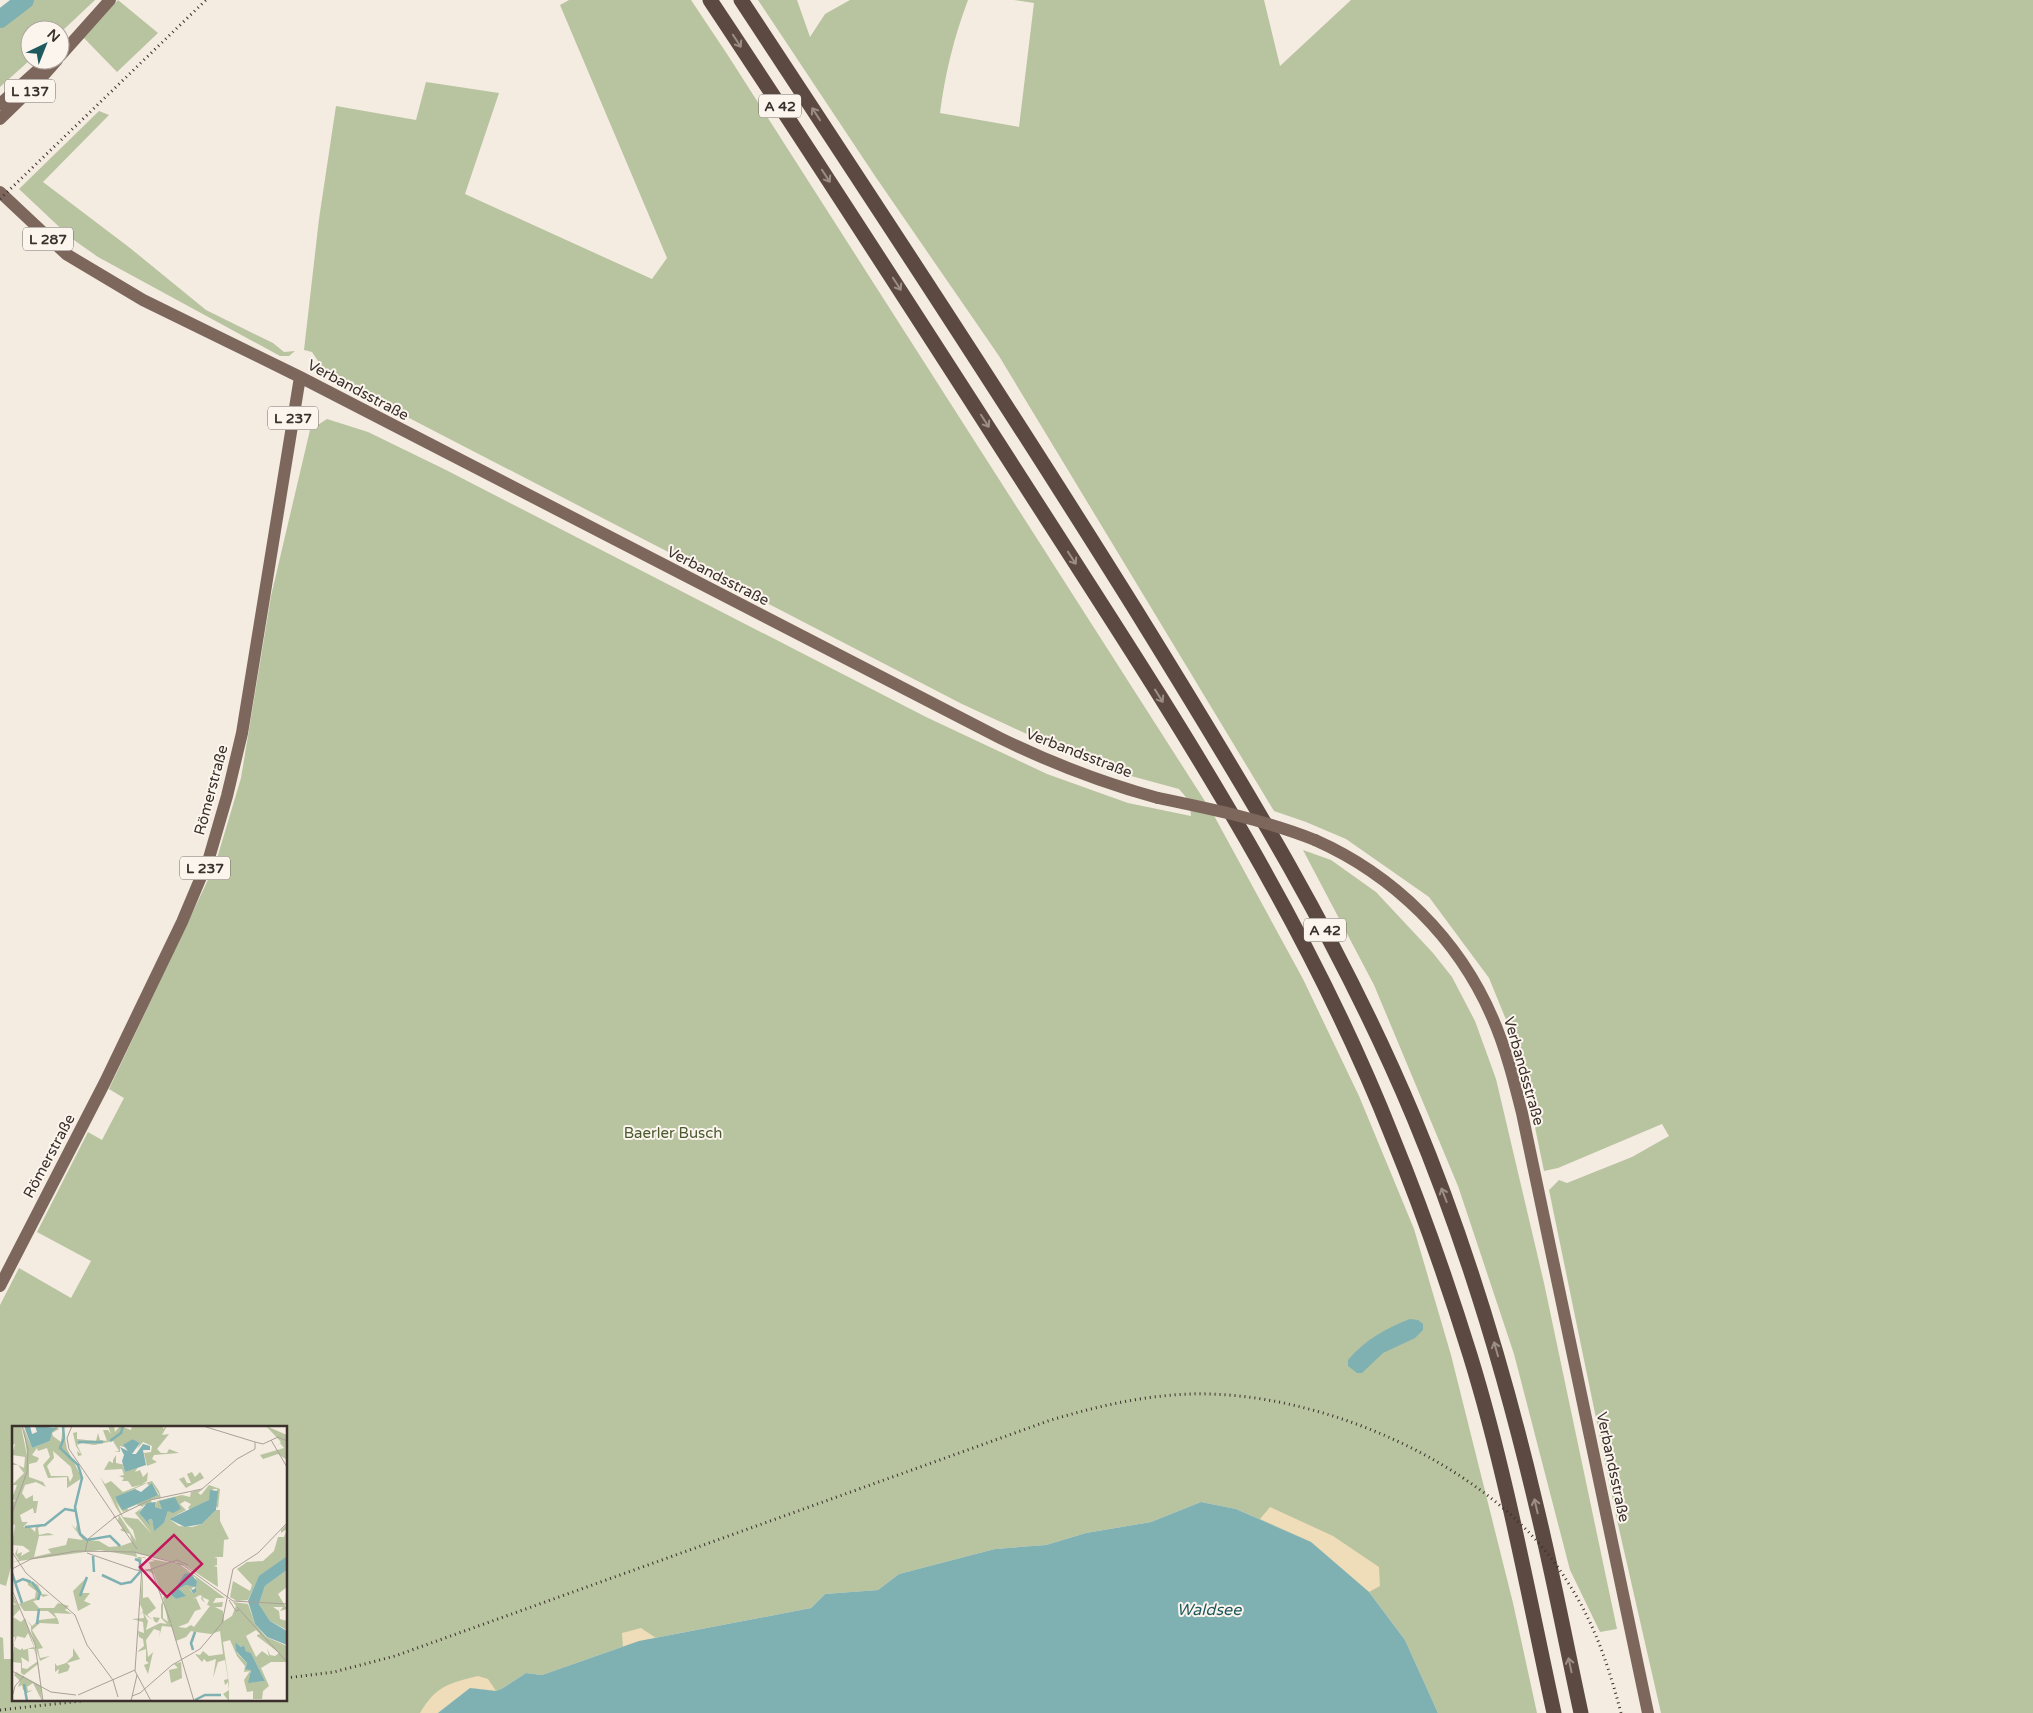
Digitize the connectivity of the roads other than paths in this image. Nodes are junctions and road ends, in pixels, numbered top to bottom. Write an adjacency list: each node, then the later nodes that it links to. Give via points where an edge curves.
1 (110, 0): 4 (main road)
2 (710, 0): 14 (highway, A 42, one-way to 14, via 1089,584 1250,844 1326,986 1391,1131 1471,1356 1509,1508)
3 (741, 0): 15 (highway, A 42, one-way to 3, via 1536,1505 1495,1345 1444,1195 1382,1044 1312,904 1230,764 1104,561)
4 (80, 33): 5 (main road); 6 (main road)
5 (70, 42)
6 (70, 44)
7 (38, 70): 9 (main road, L 137)
8 (48, 70): 10 (main road, L 137)
9 (0, 104)
10 (0, 119)
11 (0, 192): 12 (main road, Verbandsstraße / L 287, via 54,244 85,266 144,300)
12 (300, 377): 13 (main road, Römerstraße / L 237, via 242,733 209,858 105,1082); 16 (main road, Verbandsstraße / L 287, bridge, via 1000,738 1063,768 1098,780 1293,831 1315,840 1347,855 1383,879 1419,911 1450,947 1481,994 1513,1079)
13 (0, 1286)
14 (1554, 1713)
15 (1581, 1713)
16 (1648, 1713)

